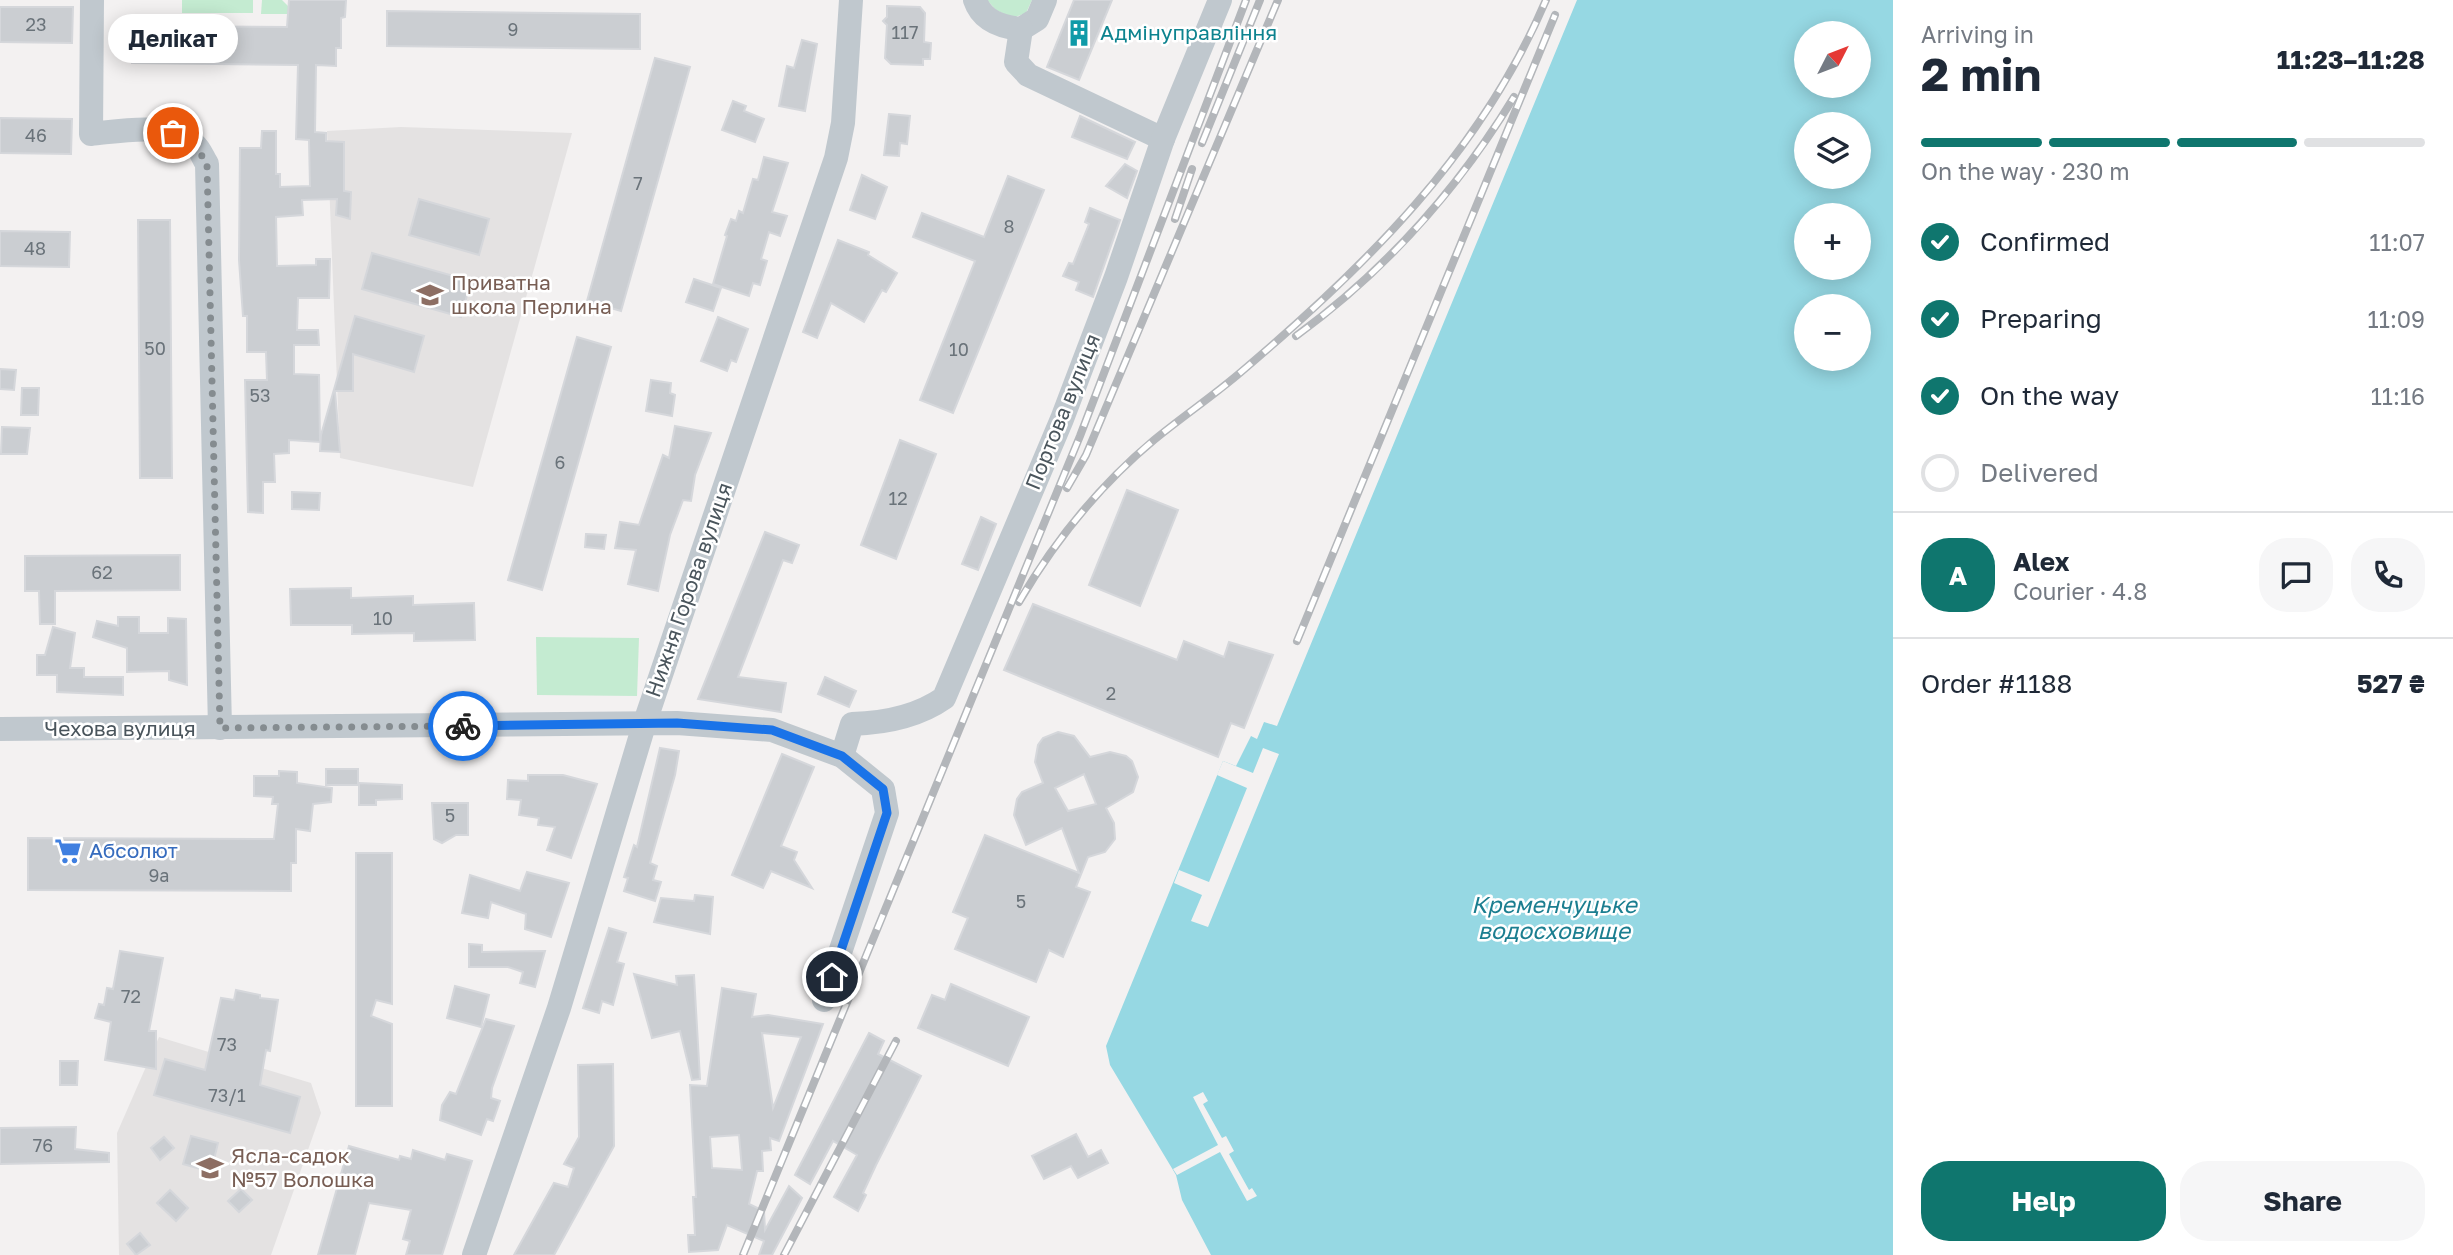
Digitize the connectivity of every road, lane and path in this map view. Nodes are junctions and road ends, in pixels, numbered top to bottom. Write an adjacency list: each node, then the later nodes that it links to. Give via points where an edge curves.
1 (92, 0): 9 (street, via 91,134 141,129 173,133 195,145 207,164)
2 (851, 0): 8 (street, Нижня Горова вулиця, via 836,159)
3 (975, 0): 6 (street, via 995,23)
4 (1045, 0): 6 (street, via 1037,19)
5 (1220, 0): 7 (street, Портова вулиця)
6 (1021, 29): 7 (street, via 1016,62 1028,75)
7 (1163, 139): 11 (street, Портова вулиця, via 1062,419 944,698 924,712 852,724)
8 (644, 725): 9 (street, Чехова вулиця); 11 (street, Чехова вулиця, via 772,730); 13 (street, Нижня Горова вулиця, via 559,1008)
9 (220, 728): 10 (street, Чехова вулиця)
10 (0, 730)
11 (842, 756): 12 (street, Чехова вулиця, via 883,789 887,813)
12 (824, 1000)
13 (474, 1255)

